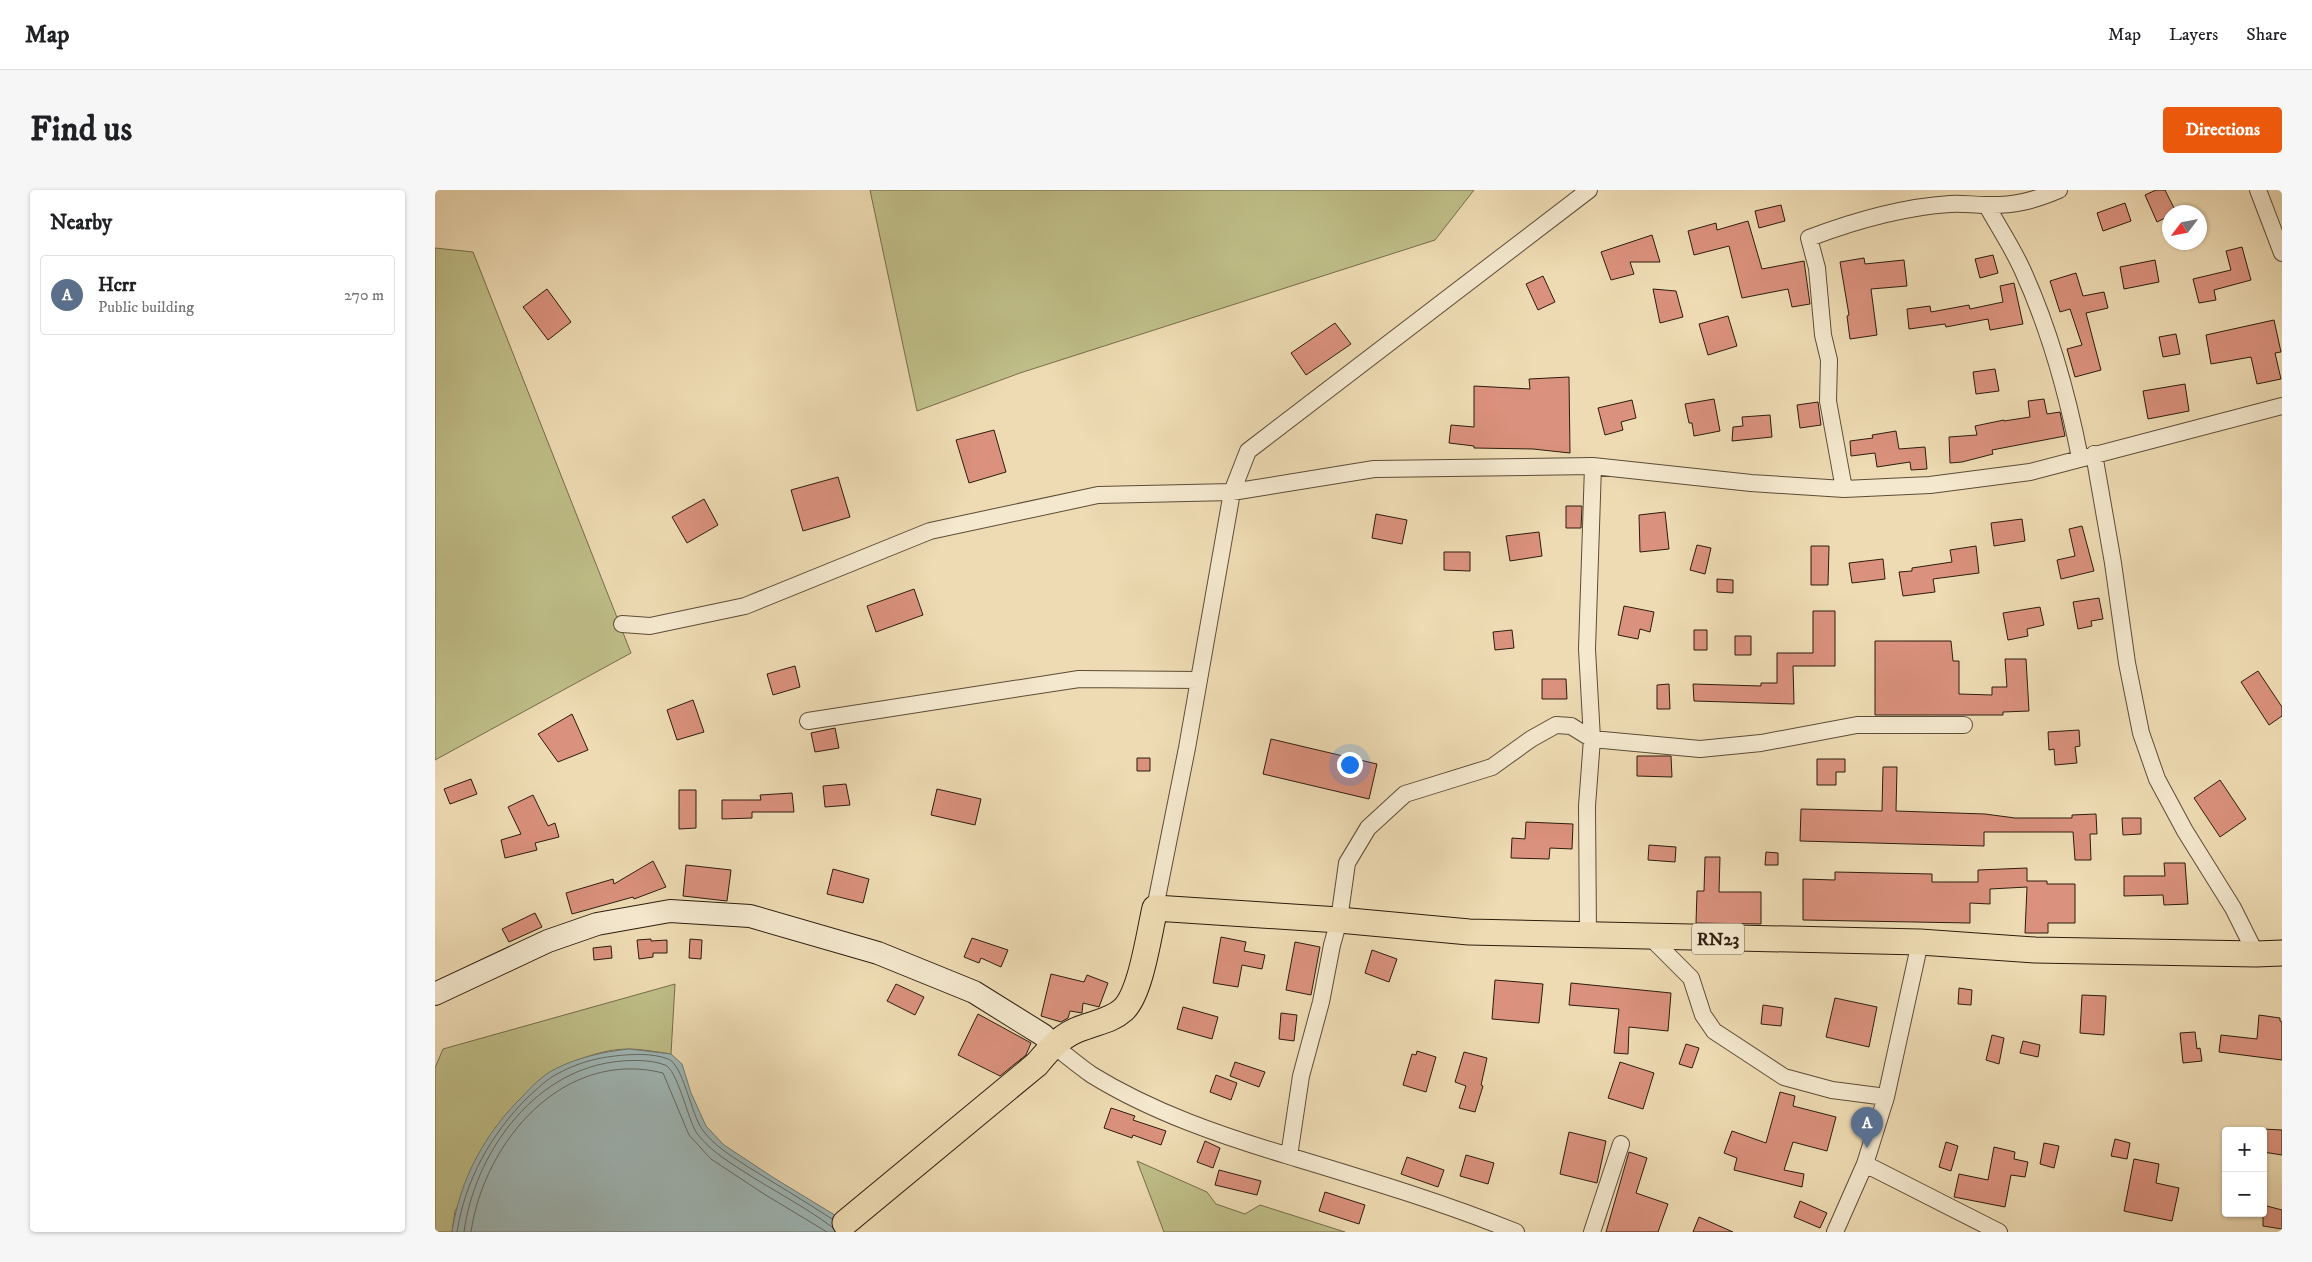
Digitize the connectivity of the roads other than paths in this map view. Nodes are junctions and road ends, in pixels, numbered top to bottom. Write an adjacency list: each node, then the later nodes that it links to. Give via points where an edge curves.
1 (1589, 190): 10 (street, via 1248,451)
2 (2059, 190): 4 (street, via 2033,202)
3 (2257, 190): 5 (street)
4 (1987, 206): 7 (street, via 2022,268 2049,335); 9 (street, via 1952,204 1902,210 1809,238 1817,268 1823,335 1829,360 1828,401)
5 (2282, 253)
6 (2282, 406): 7 (street)
7 (2087, 456): 9 (street, via 2030,472 1939,484); 22 (street, via 2113,563 2141,733 2157,779 2233,908)
8 (1593, 466): 9 (street, via 1751,483); 10 (street, via 1374,469); 15 (street, via 1587,649)
9 (1844, 489)
10 (1232, 492): 11 (street, via 1098,495 930,530 745,606 650,626); 12 (street)
11 (622, 624)
12 (1199, 680): 13 (street, via 1079,679); 16 (street)
13 (807, 721)
14 (1965, 725): 15 (street, via 1857,725 1761,743 1700,749)
15 (1592, 739): 17 (street, via 1571,726 1556,725 1492,767 1405,794 1368,828 1347,863); 18 (street, via 1587,806)
16 (1155, 908): 17 (main road, RN23); 24 (main road, via 1135,993 1124,1009 1102,1022 1069,1034)
17 (1339, 920): 18 (main road, RN23, via 1469,932); 27 (street, via 1301,1076)
18 (1588, 933): 19 (main road, RN23)
19 (1651, 938): 20 (main road, RN23); 25 (street, via 1691,978 1703,1015 1713,1031 1784,1077 1832,1090)
20 (1920, 942): 22 (main road, RN23, via 2035,950); 25 (street)
21 (2282, 953): 22 (main road, RN23)
22 (2256, 954)
23 (435, 994): 24 (main road, via 548,941 597,924 670,912 750,916 879,954 974,992 1043,1035)
24 (1053, 1045): 27 (street, via 1117,1089 1244,1143); 29 (main road, via 1037,1064)
25 (1886, 1097): 28 (street)
26 (1621, 1144): 31 (street)
27 (1289, 1156): 30 (street, via 1475,1215)
28 (1865, 1164): 32 (street); 33 (street)
29 (845, 1223)
30 (1516, 1232)
31 (1592, 1232)
32 (1835, 1232)
33 (1999, 1232)

